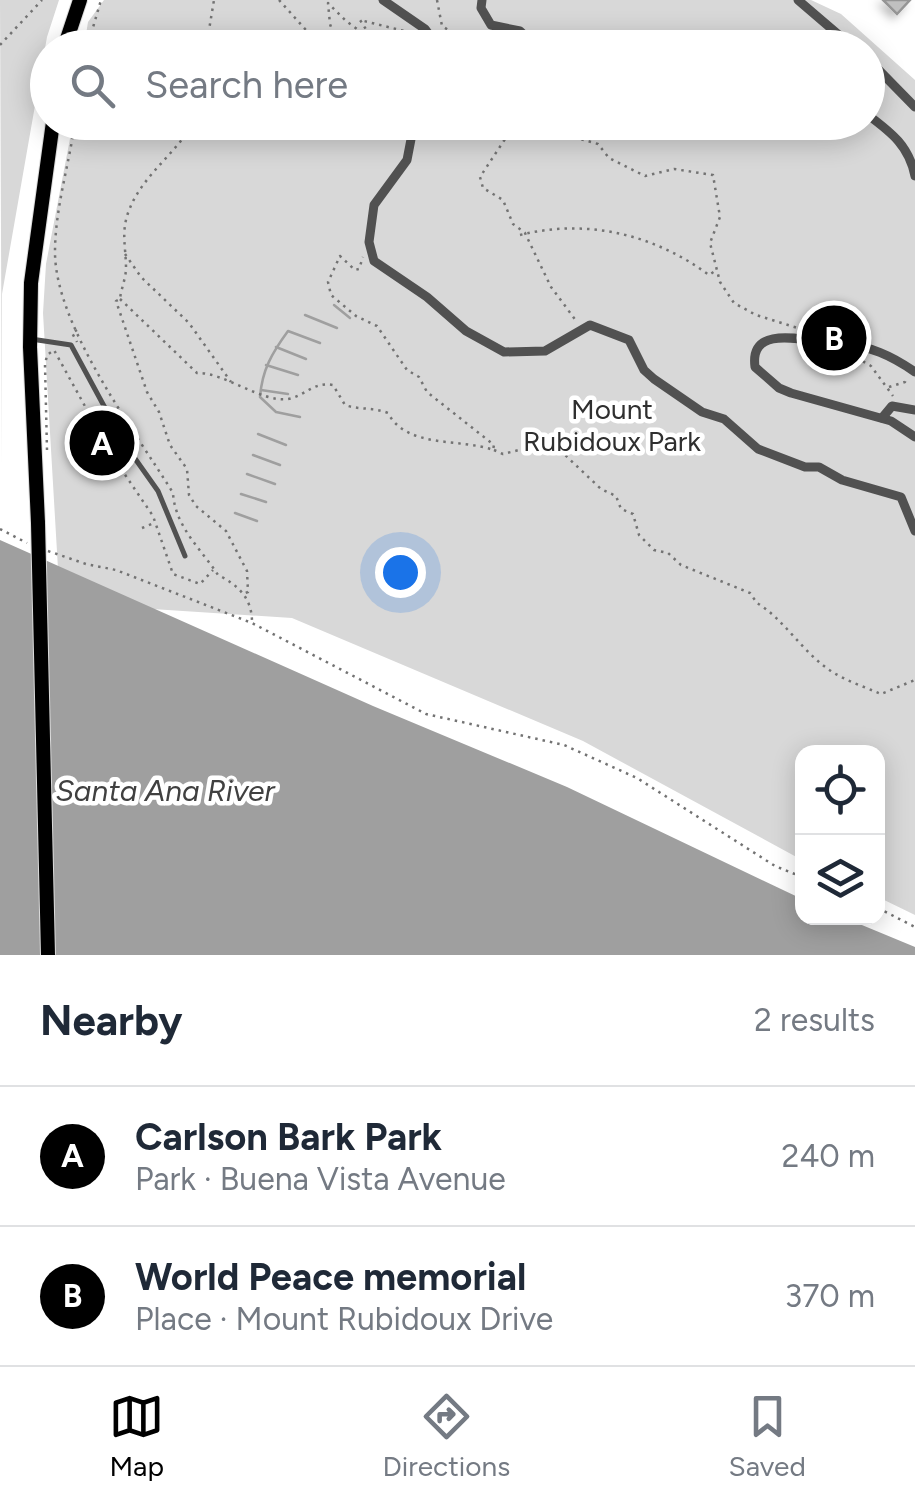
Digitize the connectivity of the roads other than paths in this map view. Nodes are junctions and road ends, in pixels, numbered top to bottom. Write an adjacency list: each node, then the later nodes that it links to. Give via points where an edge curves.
1 (80, 0): 5 (main road)
2 (383, 0): 6 (street)
3 (482, 0): 7 (street, via 490,25)
4 (798, 0): 8 (street)
5 (70, 30)
6 (426, 30)
7 (511, 30)
8 (833, 30)
9 (885, 77): 10 (street)
10 (915, 107)
11 (885, 127): 14 (street, via 912,158)
12 (50, 140): 15 (main road)
13 (411, 140): 20 (street, via 408,160 374,206 374,260 504,352 545,351 590,325 629,340 654,379 724,419 758,449 901,497)
14 (915, 176)
15 (30, 339): 21 (lane, via 71,345 158,491); 22 (main road, bridge)
16 (913, 371): 18 (street, via 870,348 792,336 760,344 755,368 779,388)
17 (915, 410): 18 (street, via 892,406)
18 (882, 418): 19 (street)
19 (915, 437)
20 (915, 532)
21 (185, 556)
22 (48, 955)

